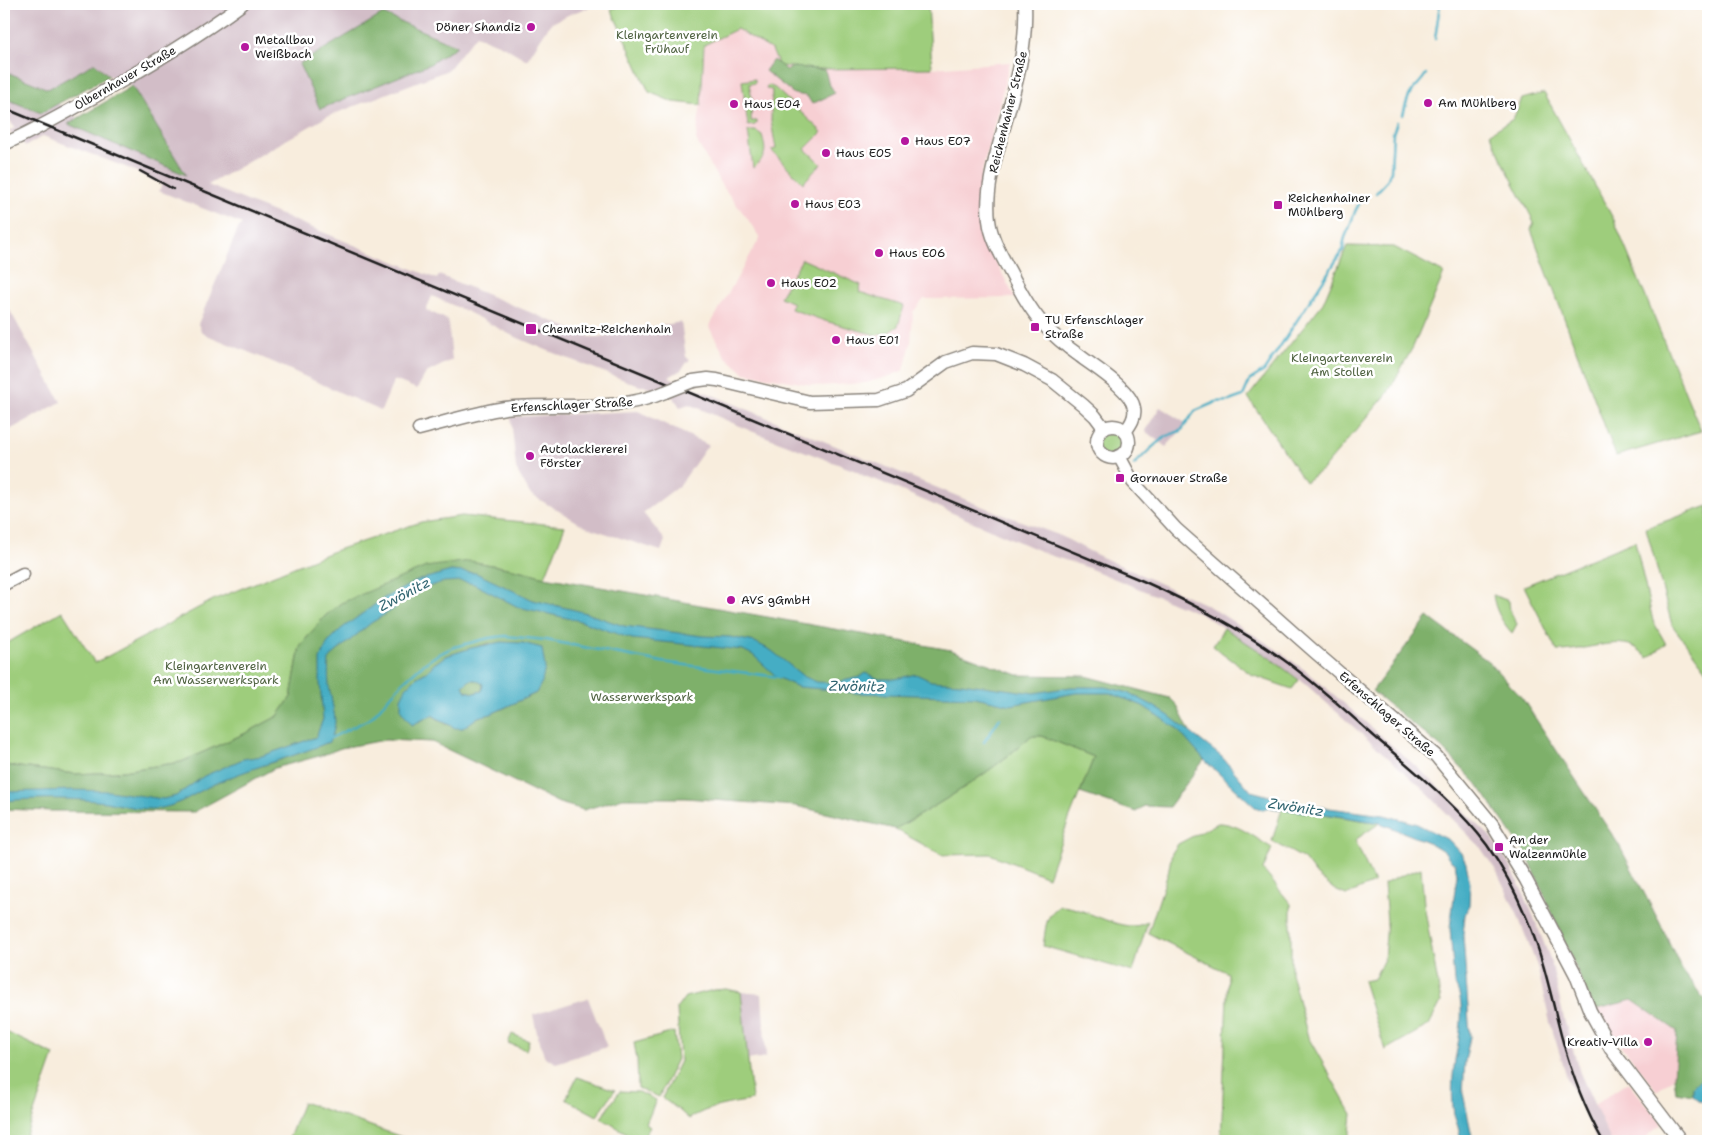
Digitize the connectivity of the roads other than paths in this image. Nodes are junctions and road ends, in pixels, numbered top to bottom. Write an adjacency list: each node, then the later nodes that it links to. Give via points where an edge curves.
1 (242, 4): 3 (main road, Olbernhauer Straße, via 148,67)
2 (1024, 4): 6 (main road, Reichenhainer Straße, via 1026,37 1022,62 992,171 988,219 991,234 1021,291 1044,325 1129,397 1134,414)
3 (4, 144)
4 (419, 428): 5 (main road, Erfenschlager Straße, bridge, via 504,408 636,402 693,381 708,379 810,402 879,400 906,391 946,362 972,353 996,354 1052,380 1084,405)
5 (1104, 428): 6 (main road, via 1115,426); 7 (main road, via 1098,434 1099,449 1109,457)
6 (1125, 432): 7 (main road, via 1128,446)
7 (1119, 456): 10 (main road, Erfenschlager Straße, via 1133,482 1176,529 1436,756 1492,824 1526,880 1611,1049)
8 (23, 574): 9 (main road)
9 (4, 584)
10 (1681, 1141)

